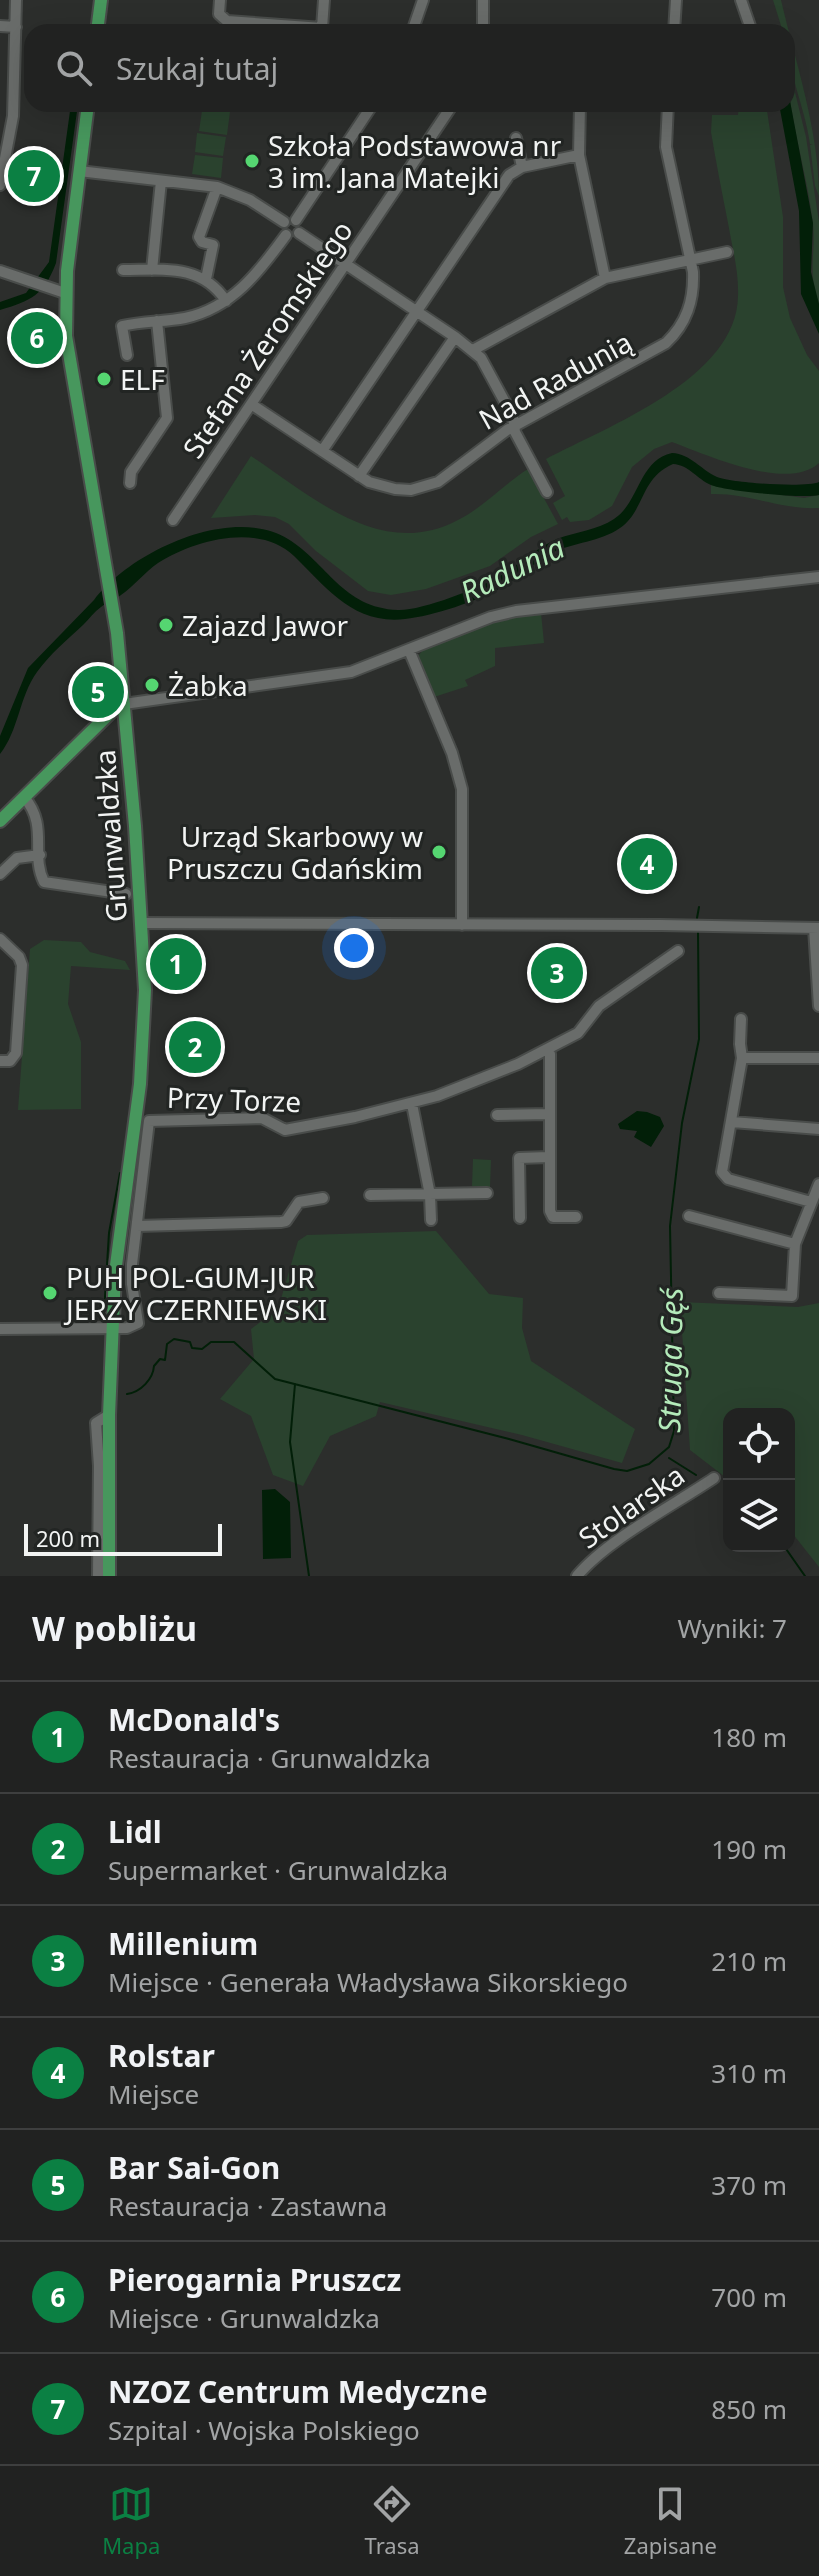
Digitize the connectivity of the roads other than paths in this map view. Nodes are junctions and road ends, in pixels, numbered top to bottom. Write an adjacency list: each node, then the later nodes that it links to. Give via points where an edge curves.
1 (16, 0): 17 (street)
2 (101, 0): 9 (main road)
3 (220, 0): 10 (street, via 219,14 227,21)
4 (324, 0): 11 (street)
5 (423, 0): 12 (street)
6 (483, 0): 13 (street)
7 (676, 0): 14 (street)
8 (741, 0): 15 (street)
9 (98, 24)
10 (258, 24)
11 (322, 24)
12 (415, 24)
13 (483, 24)
14 (674, 24)
15 (749, 24)
16 (0, 26): 17 (street)
17 (16, 27): 28 (street, via 13,116)
18 (87, 112): 26 (main road, Grunwaldzka)
19 (368, 112): 30 (street)
20 (448, 112): 36 (street, Stefana Żeromskiego)
21 (580, 112): 24 (street)
22 (668, 112): 35 (street, Nad Radunią, via 666,147)
23 (516, 138): 25 (street)
24 (579, 155): 25 (street); 40 (street)
25 (522, 167): 44 (street, via 505,179)
26 (79, 171): 27 (street); 42 (main road, Grunwaldzka)
27 (161, 181): 29 (street); 38 (street)
28 (0, 185)
29 (217, 187): 31 (street); 41 (street, via 199,237 213,245)
30 (296, 220): 31 (street); 32 (street)
31 (284, 222): 33 (street)
32 (299, 233): 33 (street); 36 (street)
33 (286, 235): 43 (street, via 253,278)
34 (727, 252): 35 (street)
35 (690, 260): 40 (street); 50 (street, Nad Radunią, via 691,302 682,325 666,343)
36 (347, 264): 44 (street); 49 (street, Stefana Żeromskiego)
37 (123, 270): 38 (street)
38 (152, 270): 41 (street)
39 (0, 271): 42 (street)
40 (605, 278): 47 (street)
41 (206, 279): 43 (street)
42 (65, 293): 58 (main road, Grunwaldzka, via 69,360)
43 (226, 301): 45 (street, via 196,315)
44 (417, 311): 46 (street); 51 (street)
45 (157, 321): 48 (street, via 122,326); 53 (street, via 167,418 131,472)
46 (455, 337): 47 (street); 52 (street)
47 (473, 350): 50 (street, via 488,367)
48 (127, 355)
49 (251, 404): 51 (street, Nad Radunią); 55 (street, Stefana Żeromskiego)
50 (514, 426): 52 (street, Nad Radunią, via 425,487 395,489); 54 (street)
51 (322, 451): 52 (street, Nad Radunią)
52 (359, 476)
53 (130, 483)
54 (547, 492)
55 (173, 520)
56 (819, 577): 57 (street, via 516,611)
57 (409, 650): 58 (street, via 327,677); 65 (street, via 462,789)
58 (124, 704): 59 (main road); 64 (main road, Grunwaldzka)
59 (24, 797): 60 (main road); 61 (street, via 39,824)
60 (0, 821)
61 (40, 855): 62 (street, via 17,858); 63 (street, via 40,874 47,885)
62 (0, 874)
63 (126, 894)
64 (141, 923): 65 (street); 94 (main road, Grunwaldzka, via 144,1047 116,1251)
65 (462, 925): 66 (street)
66 (817, 928): 69 (street)
67 (0, 939): 74 (street, via 22,965 16,1053 10,1061)
68 (678, 951): 71 (street, Przy Torze, via 599,1006 578,1033)
69 (819, 1006)
70 (741, 1019): 72 (street)
71 (547, 1049): 75 (street, Przy Torze); 76 (street)
72 (742, 1058): 73 (street); 78 (street)
73 (819, 1058)
74 (0, 1061)
75 (412, 1104): 84 (street); 91 (street, Przy Torze, via 285,1130 262,1118 149,1121)
76 (549, 1114): 77 (street); 80 (street)
77 (497, 1115)
78 (732, 1122): 79 (street); 86 (street, via 722,1172 728,1179)
79 (819, 1129)
80 (549, 1157): 88 (street, via 551,1215); 89 (street, via 519,1158)
81 (819, 1184): 86 (street)
82 (487, 1193): 84 (street)
83 (370, 1195): 84 (street)
84 (430, 1195): 90 (street)
85 (323, 1198): 91 (street, via 299,1202 281,1222)
86 (811, 1202): 92 (street)
87 (689, 1216): 92 (street)
88 (576, 1217)
89 (520, 1218)
90 (431, 1220)
91 (137, 1226): 94 (street, via 132,1284 138,1323)
92 (795, 1244): 93 (street, via 792,1296)
93 (719, 1293)
94 (113, 1328): 95 (street); 96 (main road, Grunwaldzka)
95 (0, 1329)
96 (112, 1380): 97 (main road, Grunwaldzka); 101 (main road, Grunwaldzka)
97 (109, 1415): 99 (street, via 96,1423); 100 (main road, Grunwaldzka)
98 (714, 1478): 102 (street, Stolarska, via 615,1543)
99 (98, 1576)
100 (109, 1576)
101 (116, 1576)
102 (577, 1576)

